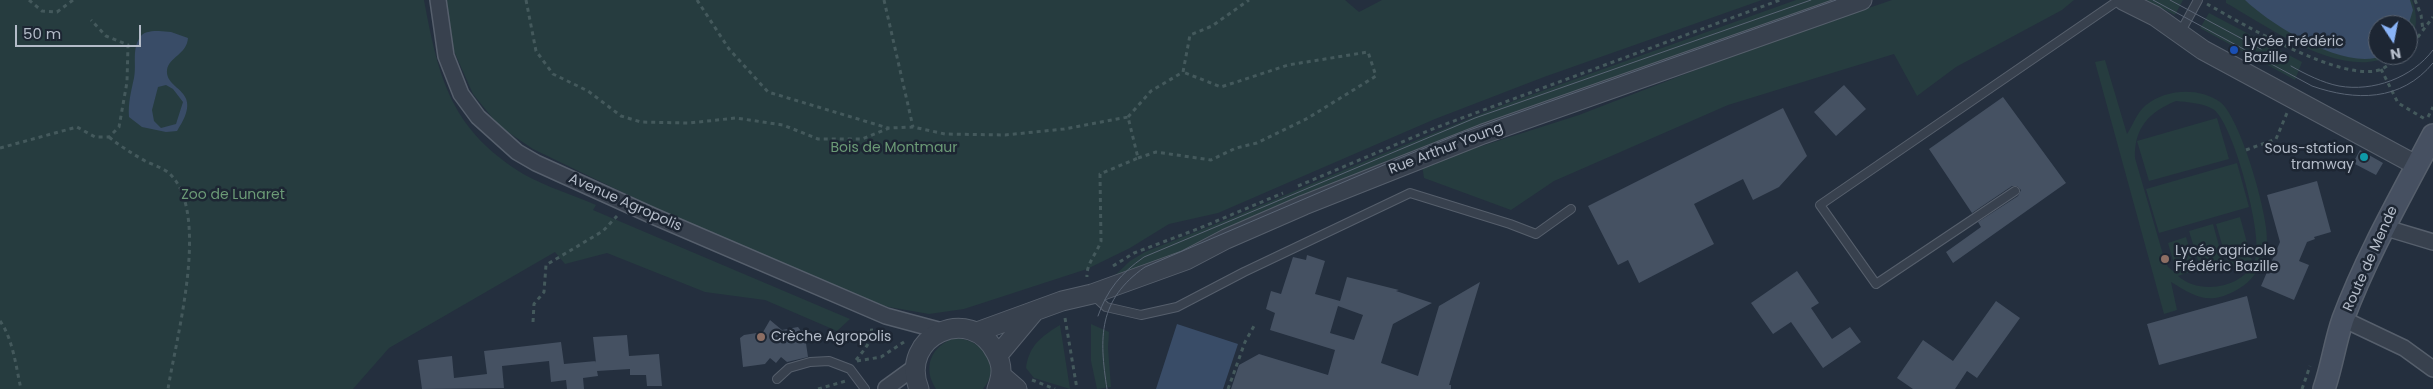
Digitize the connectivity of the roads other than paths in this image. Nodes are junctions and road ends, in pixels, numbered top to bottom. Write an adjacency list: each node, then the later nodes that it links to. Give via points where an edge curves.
1 (438, 0): 16 (street, Avenue Agropolis, via 446,56 461,94 478,117 517,152 653,216)
2 (1862, 0): 13 (street, Rue Arthur Young, via 1483,134 1304,205 1186,260)
3 (2119, 0): 9 (lane, via 1820,205 1876,284)
4 (2123, 0): 6 (street, via 2155,16)
5 (2199, 0): 6 (lane)
6 (2180, 34): 8 (street, via 2203,50)
7 (2427, 127): 8 (main road, Route de Mende)
8 (2416, 165): 11 (main road, Route de Mende)
9 (2015, 191)
10 (1572, 209): 13 (lane, via 1536,234 1410,193 1177,307 1141,315 1123,313 1106,307)
11 (2383, 227): 12 (street); 15 (main road, Route de Mende)
12 (2433, 242)
13 (1090, 288): 14 (street, Rue Arthur Young)
14 (1036, 310): 18 (street, Rue Arthur Young); 20 (street)
15 (2343, 319): 22 (street, via 2404,348); 30 (main road, Route de Mende)
16 (899, 320): 17 (street, Avenue Agropolis); 19 (street, Avenue Agropolis)
17 (942, 331): 18 (street, via 959,328); 19 (street)
18 (977, 332): 20 (street, via 987,338)
19 (913, 344): 21 (street)
20 (998, 355): 24 (street, via 1002,364)
21 (915, 367): 26 (street); 29 (street)
22 (2433, 369)
23 (778, 379): 27 (lane, via 789,368 829,361 850,368)
24 (1000, 383): 25 (street)
25 (1022, 383)
26 (885, 388): 28 (street)
27 (865, 389)
28 (903, 389)
29 (919, 389)
30 (2324, 389)

